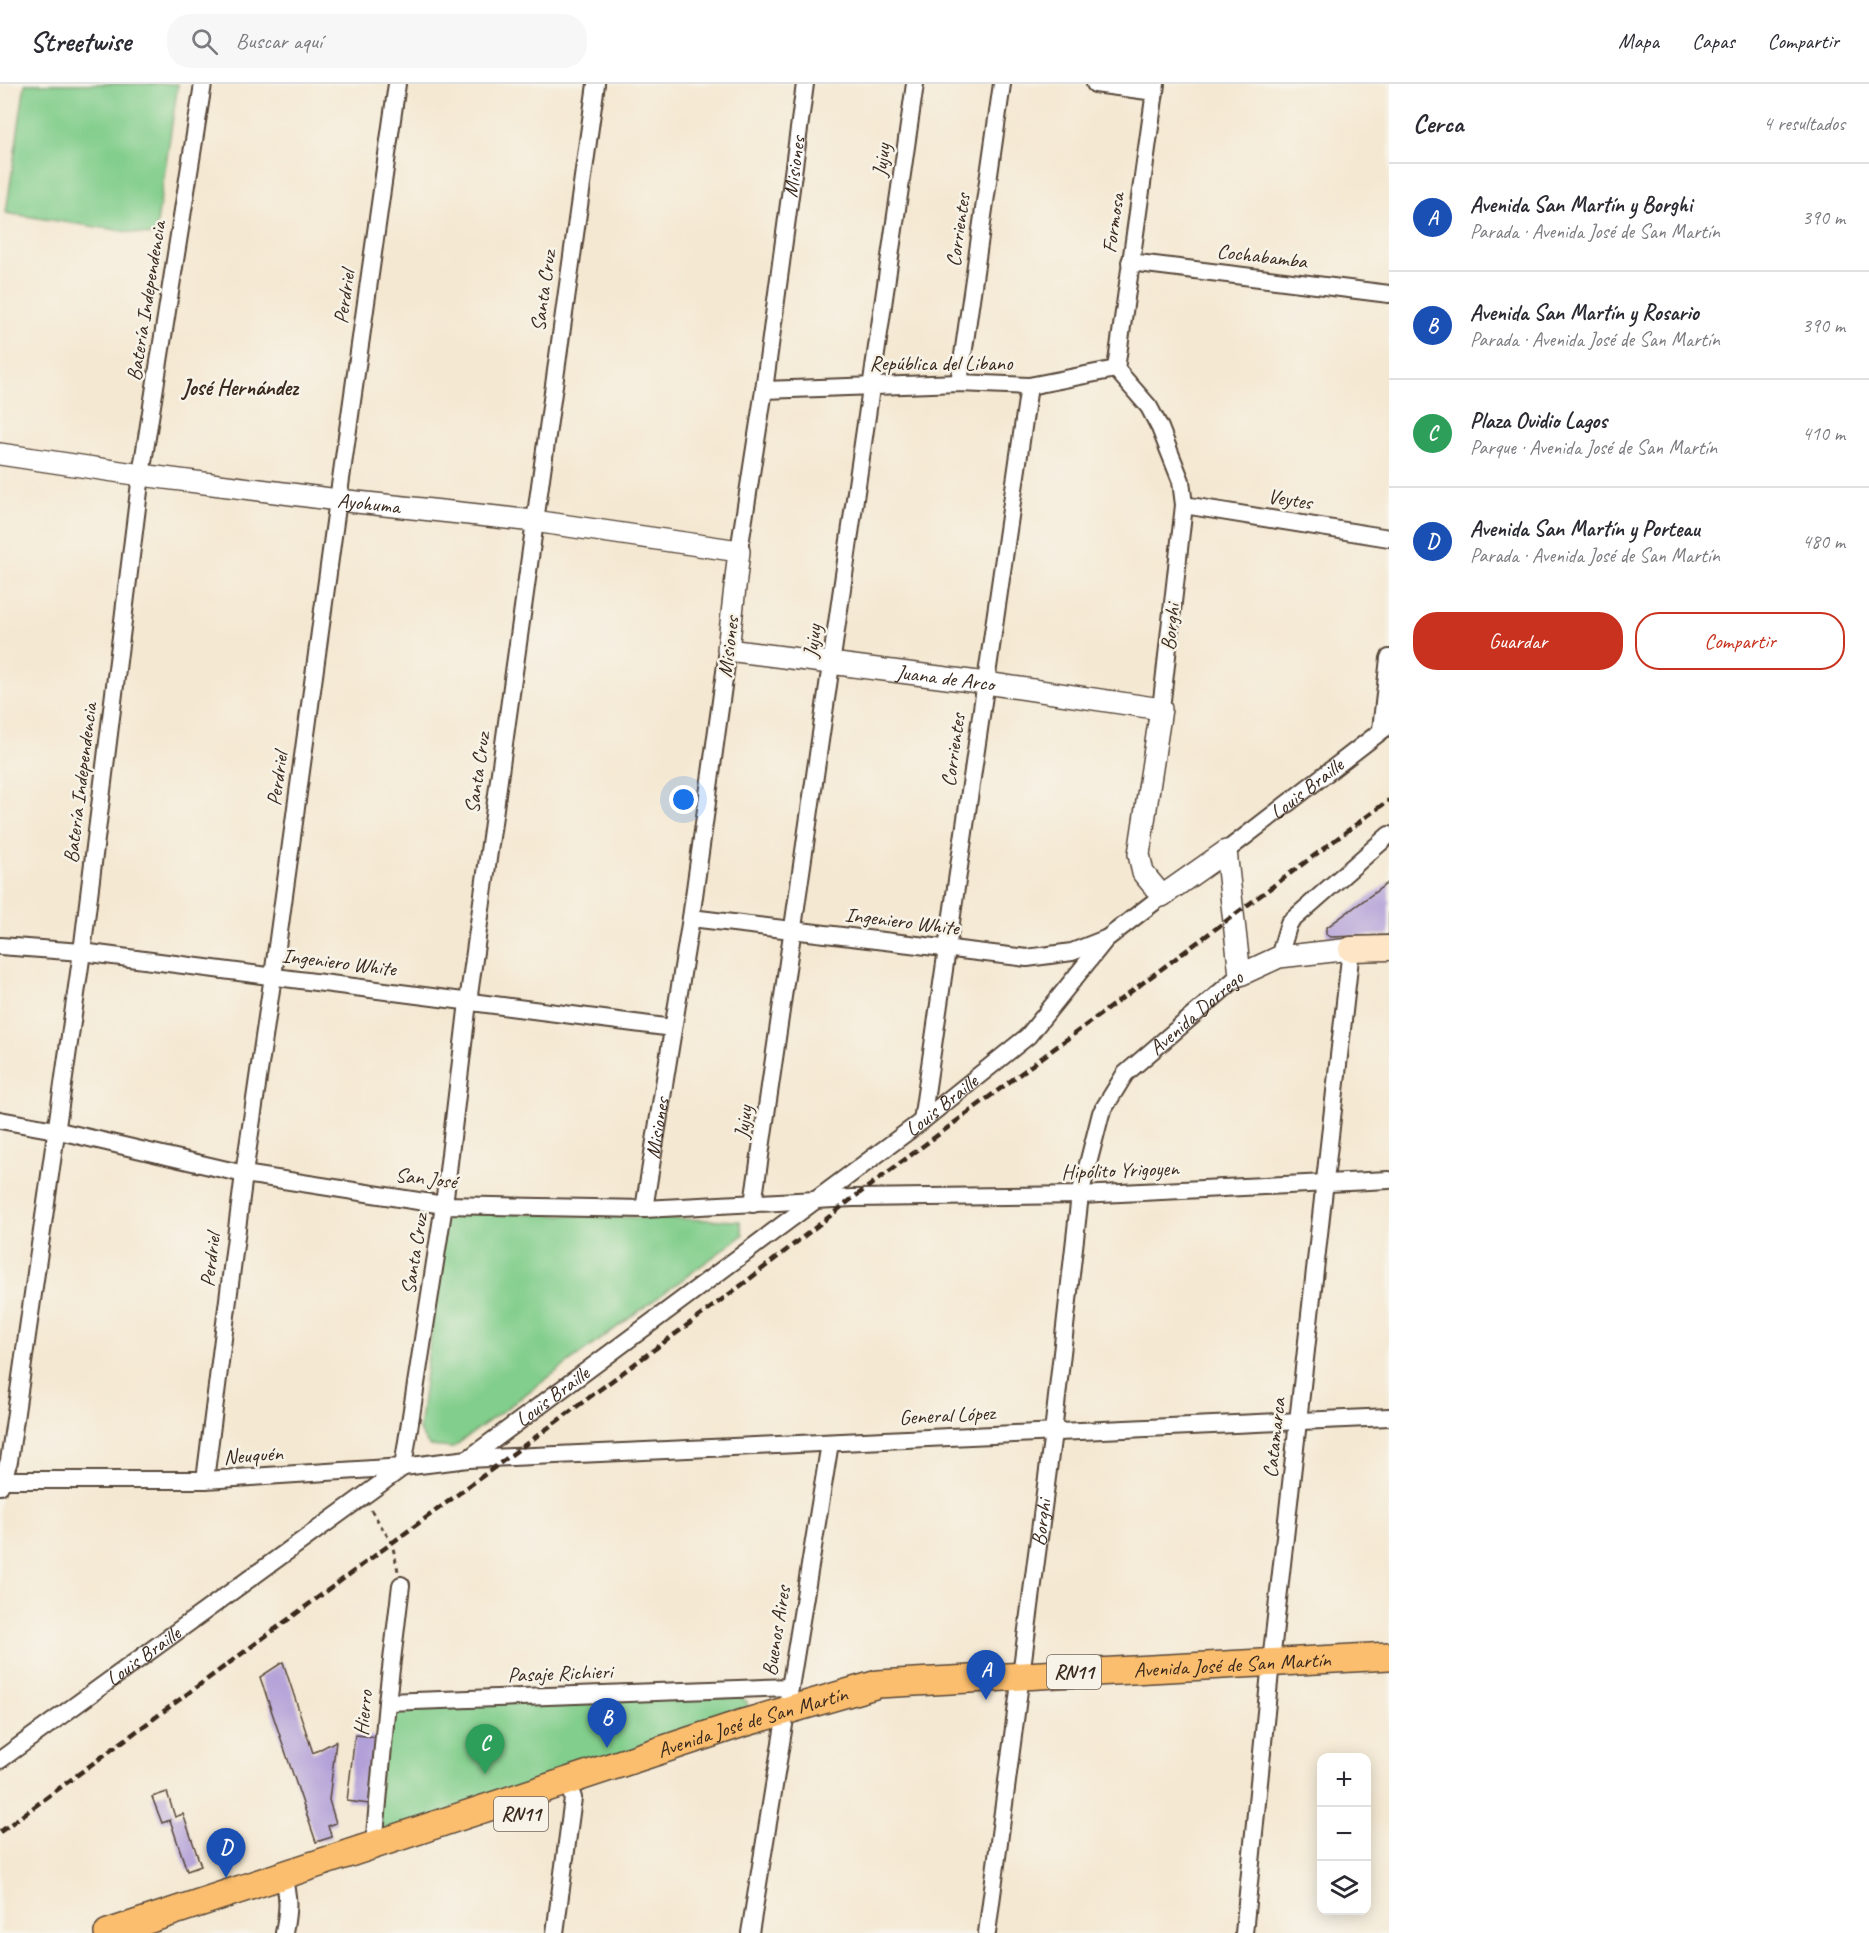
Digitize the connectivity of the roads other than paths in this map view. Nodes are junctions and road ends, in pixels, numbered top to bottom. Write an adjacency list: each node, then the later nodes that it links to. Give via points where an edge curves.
1 (203, 84): 17 (street, Batería Independencia)
2 (398, 84): 18 (street, Perdriel)
3 (596, 84): 20 (street, Santa Cruz)
4 (805, 84): 15 (street, Misiones)
5 (915, 84): 13 (street, Jujuy)
6 (1002, 84): 12 (street, Corrientes)
7 (1095, 84): 8 (street)
8 (1155, 88): 9 (street, Formosa)
9 (1130, 262): 10 (street, Cochabamba); 11 (street, Formosa)
10 (1389, 294)
11 (1116, 369): 14 (street, República del Libano); 19 (street, Borghi, via 1149,407 1160,428 1181,481)
12 (959, 383): 13 (street, República del Libano); 14 (street, República del Libano)
13 (872, 385): 15 (street, República del Libano); 25 (street, Jujuy)
14 (1029, 386): 26 (street, Corrientes)
15 (764, 390): 22 (street, Misiones)
16 (0, 454): 17 (street, Ayohuma)
17 (141, 475): 18 (street, Ayohuma); 39 (street, Batería Independencia)
18 (338, 500): 20 (street, Ayohuma); 42 (street, Perdriel)
19 (1184, 505): 21 (street, Veytes); 27 (street, Borghi)
20 (534, 521): 22 (street, Ayohuma); 43 (street, Santa Cruz)
21 (1389, 538)
22 (739, 551): 23 (street, Misiones)
23 (728, 650): 25 (street, Juana de Arco); 32 (street, Misiones)
24 (1389, 658): 28 (street)
25 (832, 662): 26 (street, Juana de Arco); 33 (street, Jujuy)
26 (986, 683): 27 (street, Juana de Arco); 38 (street, Corrientes)
27 (1161, 710): 31 (street, Borghi, via 1139,854 1143,873)
28 (1385, 728): 30 (street, Louis Braille)
29 (1389, 836): 40 (street, via 1289,923)
30 (1226, 851): 31 (street, Louis Braille); 41 (street)
31 (1162, 896): 34 (street, Louis Braille)
32 (691, 918): 33 (street, Ingeniero White); 44 (street, Misiones)
33 (793, 930): 38 (street, Ingeniero White); 55 (street, Jujuy)
34 (1106, 939): 38 (street, Ingeniero White, via 1072,952 1026,958); 47 (street, Louis Braille, via 1028,1036)
35 (0, 946): 39 (street, Ingeniero White)
36 (1389, 948): 37 (main road, Avenida Dorrego)
37 (1351, 949): 40 (street, Avenida Dorrego); 51 (street, Catamarca)
38 (947, 950): 47 (street, Corrientes)
39 (82, 952): 42 (street, Ingeniero White); 48 (street, Batería Independencia)
40 (1279, 957): 41 (street, Avenida Dorrego)
41 (1240, 975): 45 (street, Avenida Dorrego, via 1125,1074)
42 (273, 976): 43 (street, Ingeniero White); 49 (street, Perdriel)
43 (468, 1002): 44 (street, Ingeniero White); 56 (street, Santa Cruz)
44 (673, 1028): 57 (street, Misiones)
45 (1101, 1113): 52 (street, Borghi)
46 (0, 1120): 48 (street, San José)
47 (922, 1121): 54 (street, Louis Braille)
48 (55, 1130): 49 (street, San José); 66 (street, Batería Independencia, via 9,1461)
49 (244, 1174): 56 (street, San José); 65 (street, Perdriel)
50 (1389, 1180): 51 (street, Hipólito Yrigoyen)
51 (1325, 1183): 52 (street, Hipólito Yrigoyen); 59 (street, Catamarca)
52 (1080, 1195): 53 (street, Hipólito Yrigoyen); 60 (street, Borghi)
53 (853, 1198): 54 (street, San José)
54 (814, 1200): 55 (street, San José); 63 (street, Louis Braille)
55 (753, 1204): 57 (street, San José)
56 (444, 1205): 57 (street, San José); 64 (street, Santa Cruz)
57 (644, 1209)
58 (1389, 1417): 59 (street, General López)
59 (1298, 1420): 60 (street, General López); 69 (street, Catamarca)
60 (1053, 1432): 61 (street, General López); 71 (street, Borghi)
61 (830, 1443): 62 (street, General López); 74 (street, Buenos Aires)
62 (507, 1458): 63 (street, Neuquén)
63 (468, 1459): 64 (street, Neuquén)
64 (403, 1467): 65 (street, Neuquén); 76 (street, Louis Braille)
65 (205, 1480): 66 (street, Neuquén)
66 (1, 1482)
67 (401, 1585): 73 (street, Hierro)
68 (1389, 1656): 69 (main road, Avenida José de San Martín / RN11)
69 (1270, 1671): 70 (main road, Avenida José de San Martín / RN11); 71 (main road, Avenida José de San Martín / RN11); 86 (street, Catamarca)
70 (1389, 1673)
71 (1021, 1683): 74 (main road, Avenida José de San Martín / RN11); 85 (street, Borghi)
72 (734, 1689): 73 (street, Pasaje Richieri); 74 (street, Pasaje Richieri); 75 (street, via 747,1702 749,1713)
73 (387, 1702): 78 (street, Hierro)
74 (786, 1709): 75 (main road, Avenida José de San Martín / RN11); 77 (main road, Avenida José de San Martín / RN11); 84 (street, Buenos Aires)
75 (740, 1724): 77 (main road, Avenida José de San Martín / RN11)
76 (0, 1760)
77 (570, 1789): 78 (main road, Avenida José de San Martín / RN11); 79 (main road, Avenida José de San Martín / RN11); 83 (street)
78 (374, 1846): 79 (main road, Avenida José de San Martín / RN11)
79 (285, 1884): 80 (main road, Avenida José de San Martín / RN11); 81 (main road, Avenida José de San Martín / RN11); 82 (street)
80 (108, 1933)
81 (163, 1933)
82 (284, 1933)
83 (555, 1933)
84 (750, 1933)
85 (987, 1933)
86 (1244, 1933)

